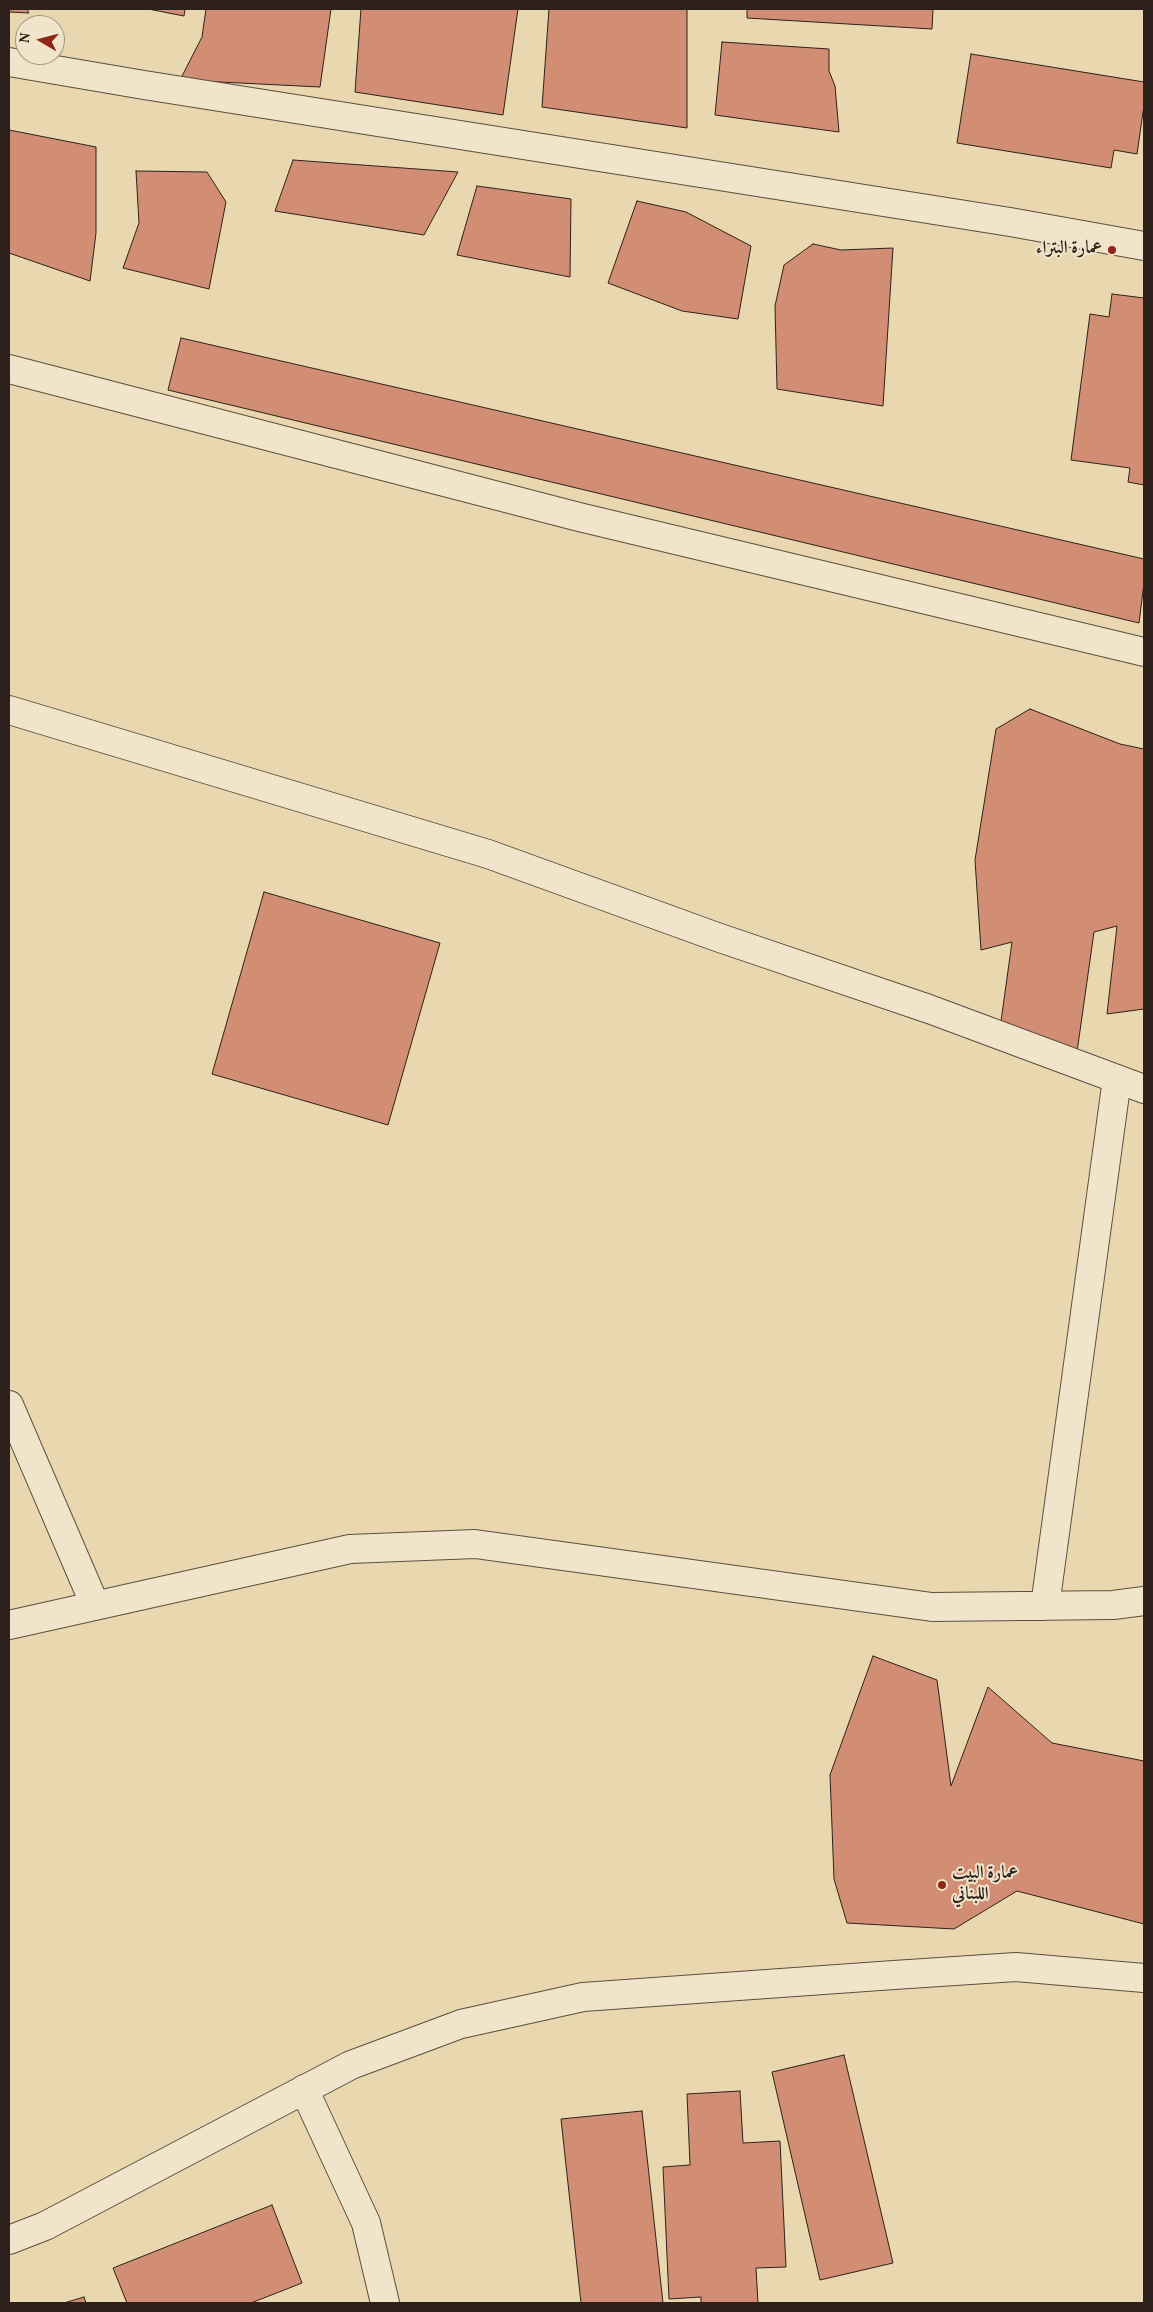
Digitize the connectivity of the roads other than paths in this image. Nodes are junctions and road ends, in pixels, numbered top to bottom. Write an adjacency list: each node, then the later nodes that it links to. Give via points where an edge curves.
1 (9, 62): 2 (street)
2 (1144, 246)
3 (9, 369): 4 (street, via 579,517)
4 (1144, 652)
5 (9, 710): 6 (street, via 488,854 929,1009)
6 (1117, 1079): 7 (street); 11 (street)
7 (1144, 1089)
8 (9, 1405): 10 (street)
9 (1144, 1601): 11 (street)
10 (95, 1605): 11 (street, via 350,1548 475,1544 932,1607); 12 (street)
11 (1045, 1606)
12 (9, 1625)
13 (1144, 1978): 14 (street, via 1016,1967 583,1997 461,2024 351,2065)
14 (304, 2089): 15 (street, via 45,2226); 16 (street, via 366,2223)
15 (9, 2240)
16 (385, 2303)

